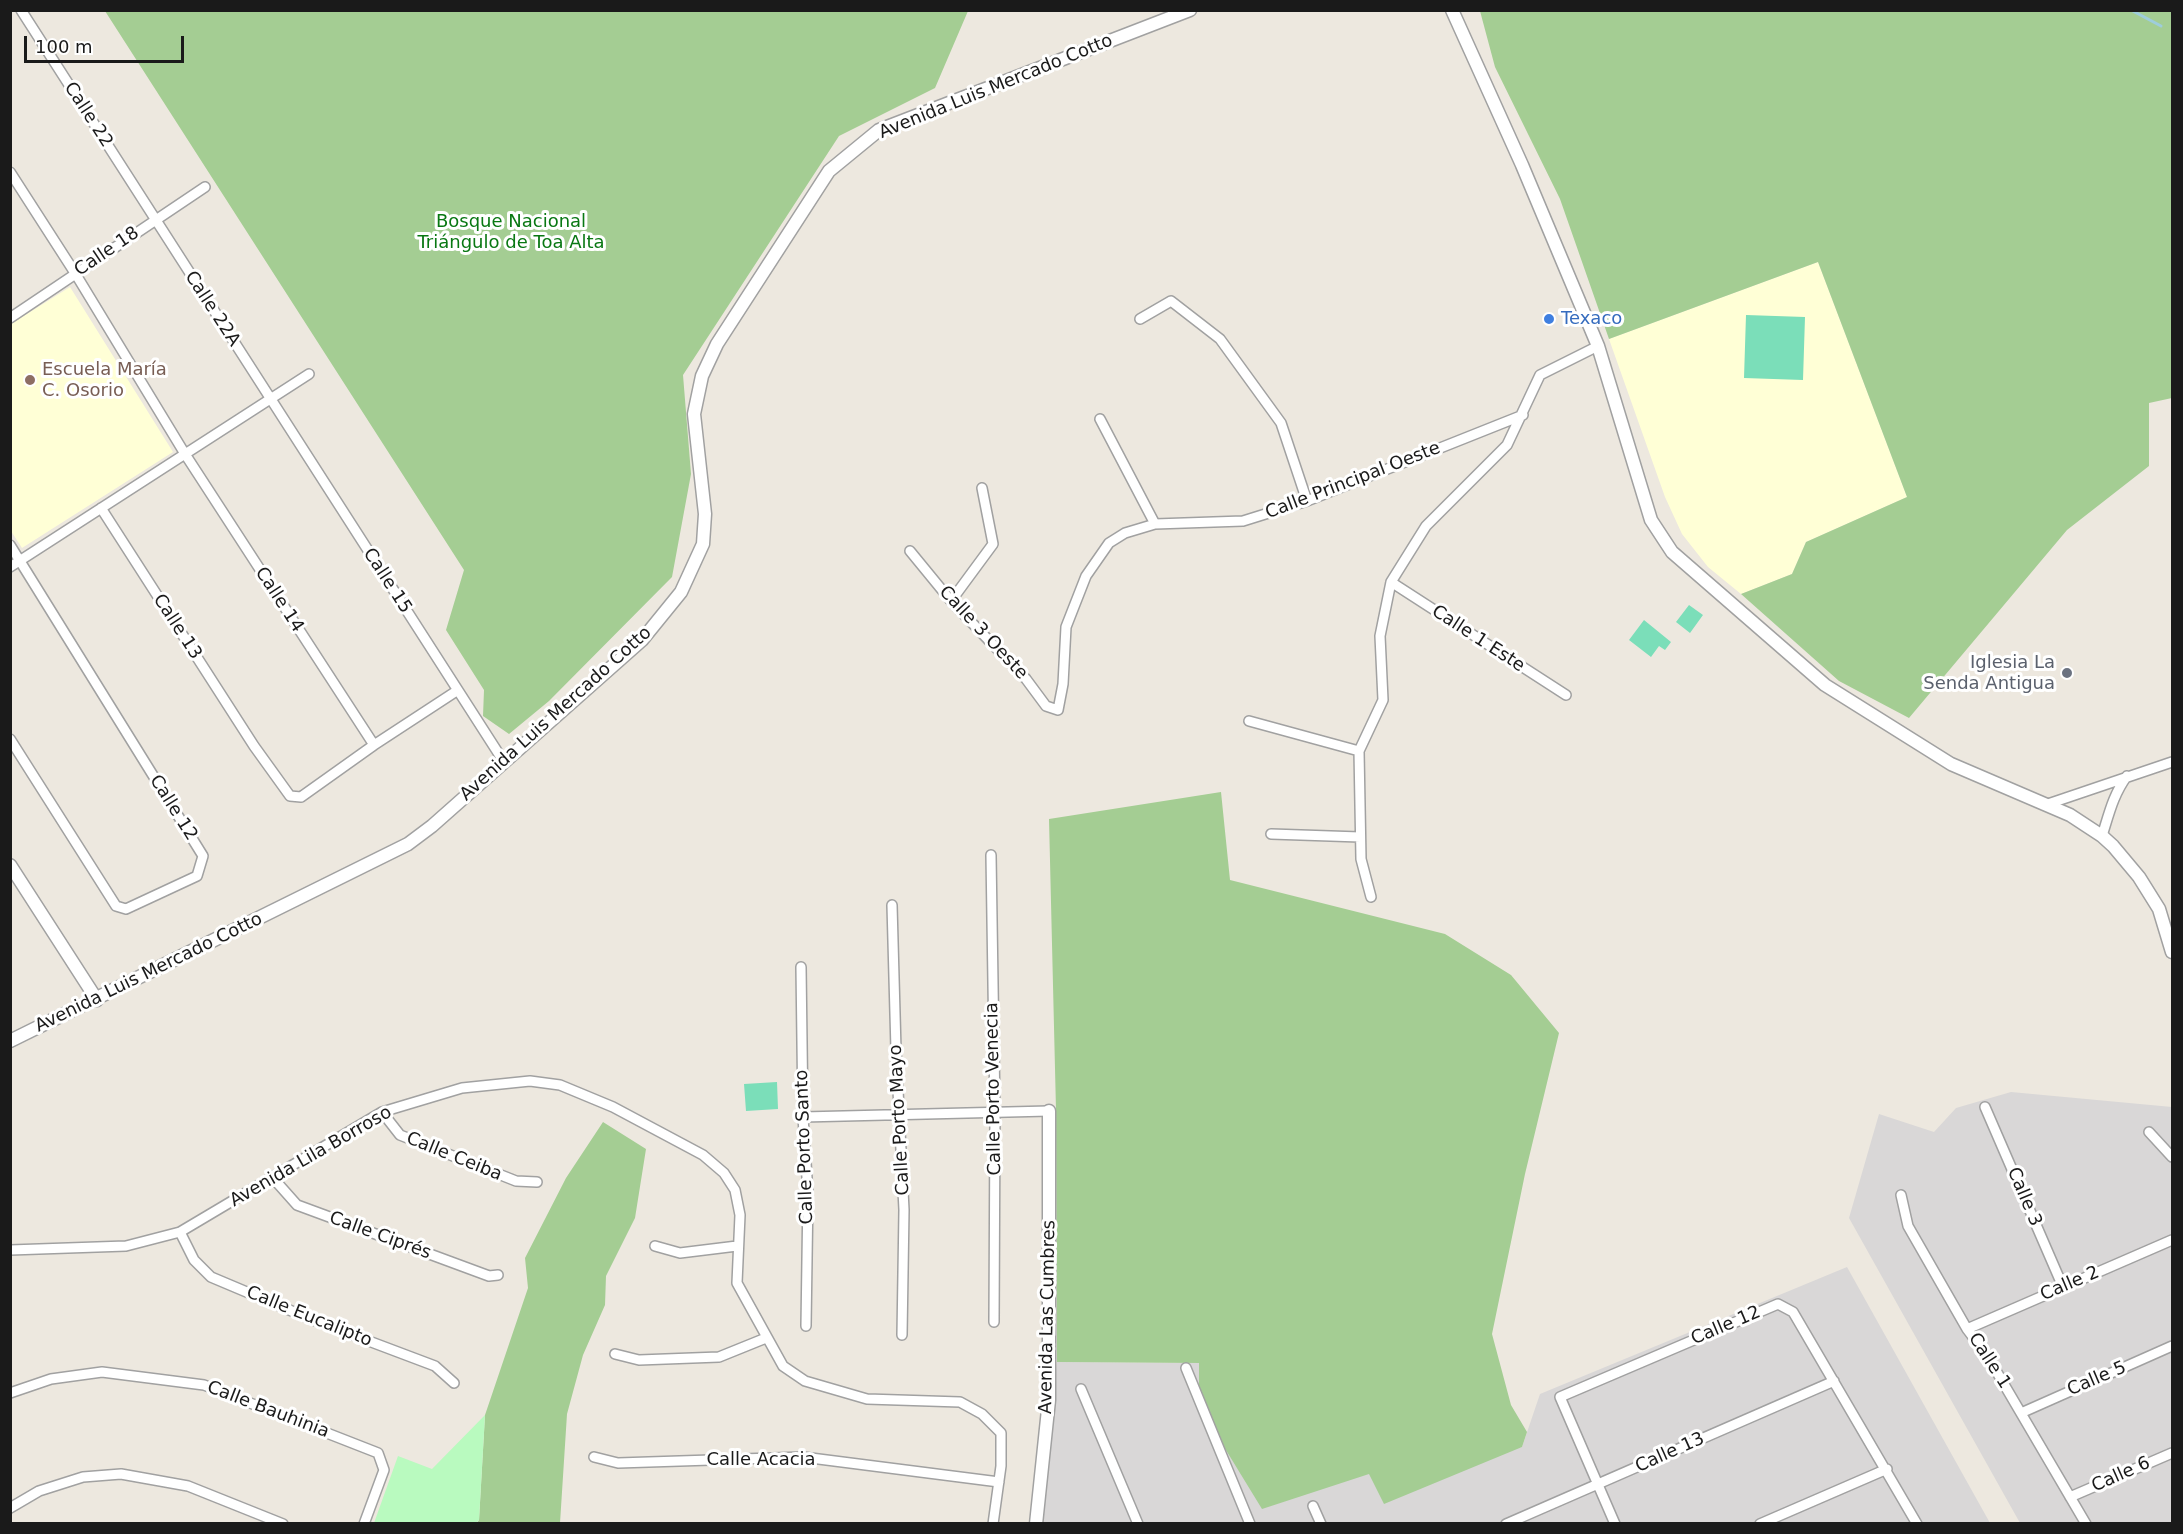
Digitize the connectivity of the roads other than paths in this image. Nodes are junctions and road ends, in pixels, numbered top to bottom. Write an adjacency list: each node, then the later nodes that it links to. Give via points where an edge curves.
1 (21, 10): 6 (street, Calle 22)
2 (1190, 10): 33 (street, Avenida Luis Mercado Cotto, via 879,130 828,171 717,345 702,376 694,414 704,534 681,592 642,640)
3 (1452, 10): 10 (street)
4 (10, 172): 7 (street, Calle 14)
5 (205, 187): 6 (street, Calle 18)
6 (155, 219): 7 (street, Calle 18); 12 (street, Calle 22A)
7 (75, 273): 8 (street, Calle 18); 15 (street, Calle 14)
8 (10, 318)
9 (1140, 319): 17 (street, via 1171,302 1220,339 1281,423)
10 (1598, 346): 13 (street, via 1540,375); 36 (street, via 1652,520 1672,552 1824,685 1951,764)
11 (309, 374): 12 (street)
12 (270, 399): 15 (street); 26 (street, Calle 15)
13 (1523, 415): 17 (street, Calle Principal Oeste); 24 (street, via 1507,445 1426,526)
14 (1100, 419): 19 (street)
15 (185, 454): 18 (street); 31 (street, Calle 14)
16 (982, 488): 25 (street, via 993,544)
17 (1307, 501): 19 (street, Calle Principal Oeste, via 1243,521)
18 (101, 508): 22 (street); 31 (street, Calle 13, via 290,796 301,797)
19 (1155, 524): 28 (street, Calle Principal Oeste, via 1125,533 1109,543 1086,576 1066,627)
20 (10, 545): 22 (street, Calle 12)
21 (910, 551): 25 (street, Calle 3 Oeste)
22 (20, 560): 23 (street); 30 (street, Calle 12, via 203,856 197,876 126,909 116,906)
23 (10, 567)
24 (1391, 582): 27 (street, Calle 1 Este); 32 (street, via 1380,636 1383,700)
25 (951, 601): 28 (street, Calle 3 Oeste, via 1026,679 1046,706)
26 (457, 688): 31 (street); 33 (street, Calle 15)
27 (1566, 695)
28 (1058, 710)
29 (1249, 721): 32 (street)
30 (10, 739)
31 (374, 745)
32 (1359, 751): 39 (street)
33 (504, 762): 46 (street, Avenida Luis Mercado Cotto, via 408,844)
34 (2172, 762): 35 (street)
35 (2127, 776): 36 (street); 38 (street, via 2111,804)
36 (2045, 805): 38 (street, via 2070,815)
37 (1271, 834): 39 (street)
38 (2102, 836): 44 (street, via 2139,877 2159,909)
39 (1360, 837): 42 (street, via 1361,860)
40 (991, 855): 50 (street, Calle Porto Venecia)
41 (10, 865): 46 (street)
42 (1371, 897)
43 (892, 905): 52 (street, Calle Porto Mayo)
44 (2172, 952)
45 (801, 967): 53 (street, Calle Porto Santo)
46 (97, 1000): 47 (street, Avenida Luis Mercado Cotto)
47 (10, 1041)
48 (1985, 1107): 65 (street, Calle 3)
49 (1049, 1111): 50 (street); 90 (street, Avenida Las Cumbres, via 1049,1400)
50 (995, 1112): 52 (street); 66 (street, Calle Porto Venecia)
51 (382, 1113): 56 (street, Avenida Lila Borroso); 57 (street, Calle Ceiba, via 400,1135 516,1181); 62 (street, Avenida Lila Borroso, via 462,1088 530,1081 560,1085 613,1107 703,1155 724,1173 735,1190 740,1215)
52 (899, 1115): 53 (street); 69 (street, Calle Porto Mayo, via 904,1210)
53 (803, 1118): 67 (street, Calle Porto Santo, via 808,1193)
54 (2149, 1132): 55 (street)
55 (2172, 1157)
56 (273, 1178): 59 (street, Avenida Lila Borroso); 64 (street, Calle Ciprés, via 297,1205 489,1276)
57 (537, 1182)
58 (1901, 1195): 68 (street, Calle 1, via 1908,1226)
59 (180, 1232): 63 (street, Avenida Lila Borroso, via 126,1246); 75 (street, Calle Eucalipto, via 194,1260 211,1277 435,1366)
60 (2172, 1240): 65 (street, Calle 2)
61 (655, 1246): 62 (street, via 681,1253)
62 (737, 1246): 70 (street, Avenida Lila Borroso, via 737,1283)
63 (10, 1250)
64 (498, 1275)
65 (2063, 1287): 68 (street, Calle 2)
66 (994, 1322)
67 (806, 1326)
68 (1967, 1329): 78 (street, Calle 1)
69 (902, 1335)
70 (766, 1338): 72 (street, via 719,1357 639,1360); 82 (street, Avenida Lila Borroso, via 783,1366 805,1381 867,1399 960,1402 982,1414 1001,1433)
71 (2172, 1346): 78 (street, Calle 5)
72 (615, 1354)
73 (1186, 1368): 92 (street)
74 (1833, 1381): 81 (street, Calle 12); 83 (street, Calle 13); 83 (street, Calle 12, via 1793,1312 1778,1304 1560,1397)
75 (454, 1383)
76 (1081, 1389): 91 (street)
77 (10, 1393): 88 (street, Calle Bauhinia, via 51,1379 102,1372 204,1384 378,1453 384,1470)
78 (2021, 1413): 84 (street, Calle 1)
79 (2172, 1453): 84 (street, Calle 6)
80 (594, 1457): 82 (street, Calle Acacia, via 618,1463 803,1457)
81 (1887, 1469): 96 (street); 97 (street, Calle 12)
82 (999, 1482): 89 (street, Avenida Lila Borroso)
83 (1598, 1484): 94 (street, Calle 13); 95 (street, Calle 12)
84 (2070, 1497): 98 (street, Calle 1)
85 (1313, 1506): 93 (street)
86 (10, 1508): 87 (street, via 39,1491 83,1477 121,1474 188,1486)
87 (283, 1524)
88 (364, 1524)
89 (993, 1524)
90 (1036, 1524)
91 (1138, 1524)
92 (1250, 1524)
93 (1321, 1524)
94 (1506, 1524)
95 (1615, 1524)
96 (1760, 1524)
97 (1917, 1524)
98 (2086, 1524)

